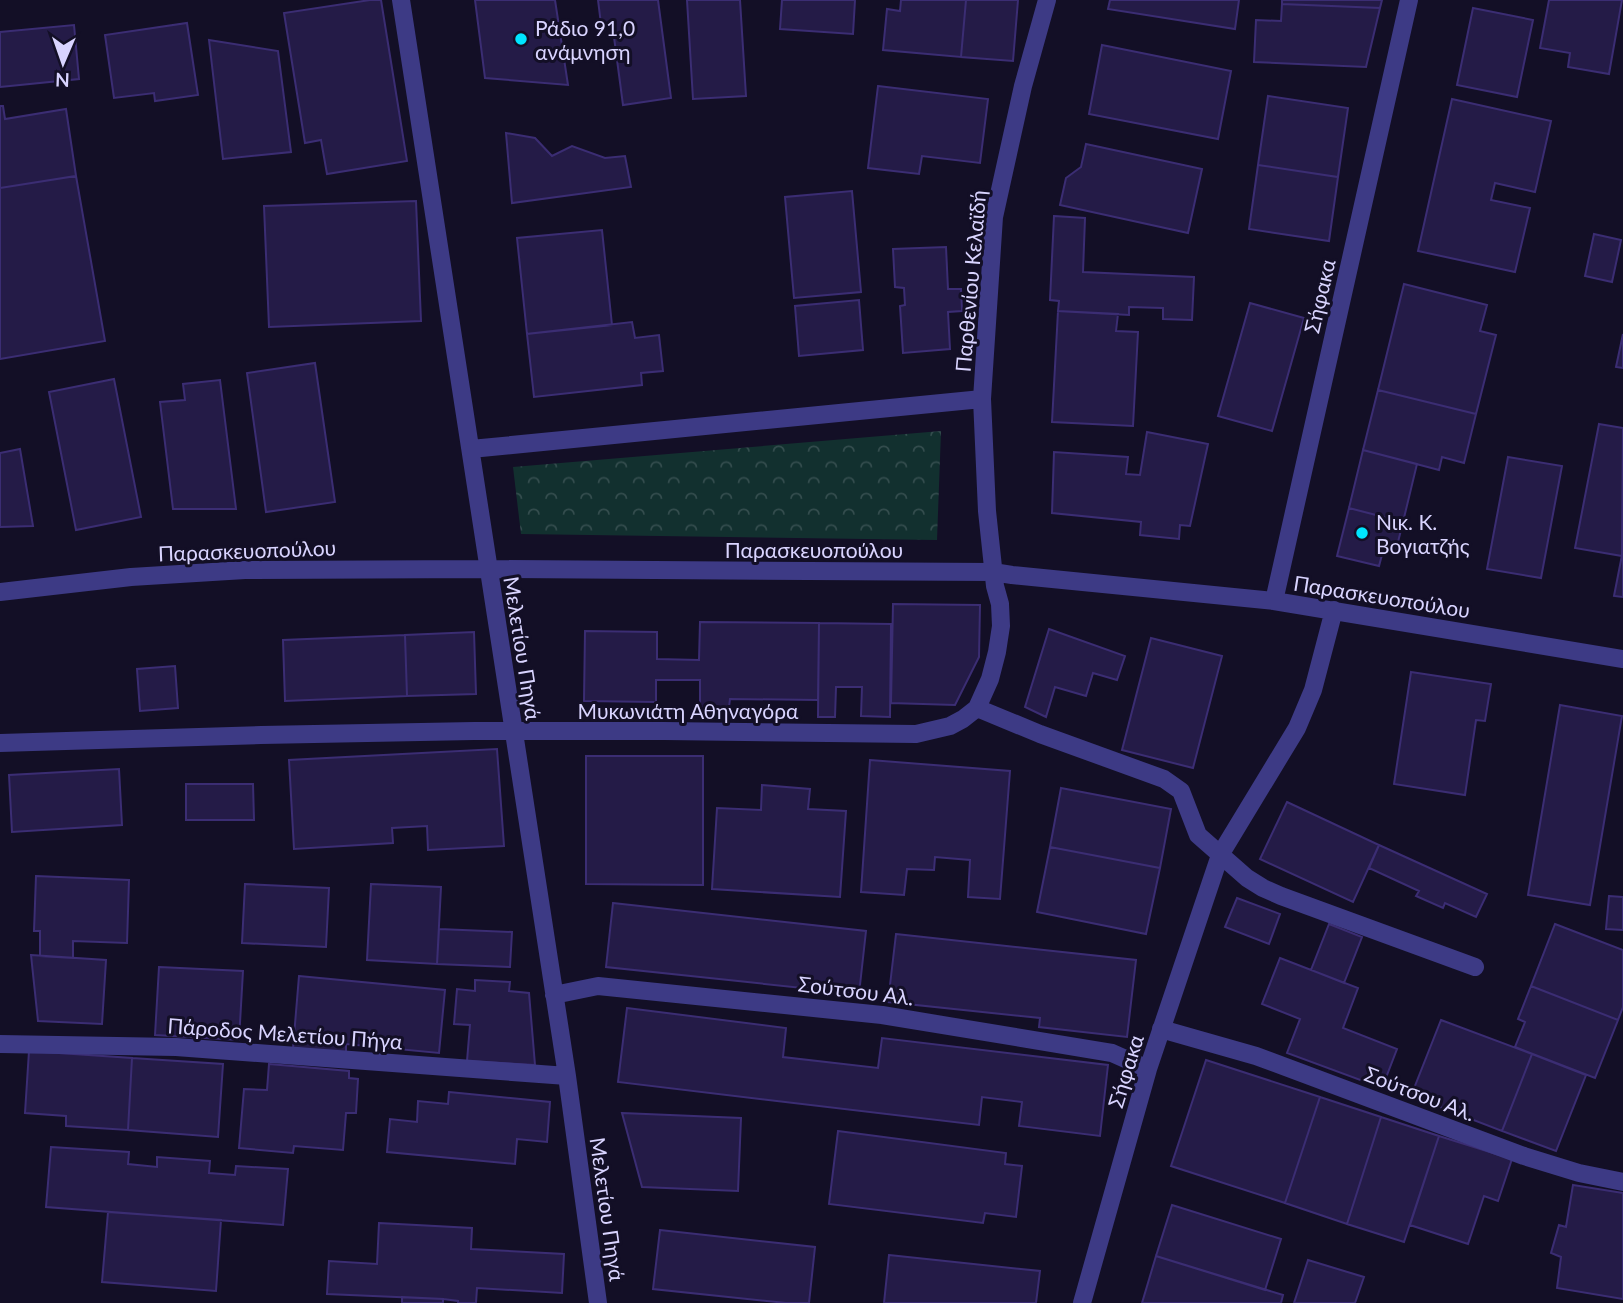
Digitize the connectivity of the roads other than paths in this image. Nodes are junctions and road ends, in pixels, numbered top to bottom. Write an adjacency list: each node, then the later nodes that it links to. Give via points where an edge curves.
1 (401, 0): 5 (street, Μελετίου Πηγά)
2 (1047, 0): 4 (street, Παρθενίου Κελαϊδή, via 994,217)
3 (1409, 0): 9 (street, Σήφακα)
4 (982, 399): 5 (street); 7 (street, Παρθενίου Κελαϊδή)
5 (471, 449): 6 (street, Μελετίου Πηγά)
6 (488, 569): 7 (street, Παρασκευοπούλου); 8 (street, Παρασκευοπούλου, via 209,571); 13 (street, Μελετίου Πηγά)
7 (993, 572): 9 (street, Παρασκευοπούλου); 12 (street, via 1001,626 990,679)
8 (0, 592)
9 (1274, 601): 10 (street, Παρασκευοπούλου)
10 (1334, 610): 11 (street, Παρασκευοπούλου); 15 (street, Σήφακα, via 1313,690 1297,727)
11 (1623, 659)
12 (977, 708): 13 (street, Μυκωνιάτη Αθηναγόρα, via 950,726 916,734); 15 (street, via 1164,779 1181,791 1198,835)
13 (513, 732): 14 (street, Μυκωνιάτη Αθηναγόρα); 17 (street, Μελετίου Πηγά)
14 (0, 743)
15 (1220, 855): 16 (street, via 1247,878 1281,896); 18 (street, Σήφακα)
16 (1475, 967)
17 (554, 995): 20 (street, Σούτσου Αλ., via 598,986 882,1015 1112,1053); 21 (street, Μελετίου Πηγά)
18 (1161, 1029): 20 (street, Σήφακα); 22 (street, Σούτσου Αλ., via 1256,1056 1524,1156)
19 (0, 1044): 21 (street, Πάροδος Μελετίου Πήγα, via 176,1047)
20 (1149, 1069): 24 (street, Σήφακα)
21 (566, 1076): 23 (street, Μελετίου Πηγά)
22 (1623, 1182)
23 (598, 1303)
24 (1082, 1303)

